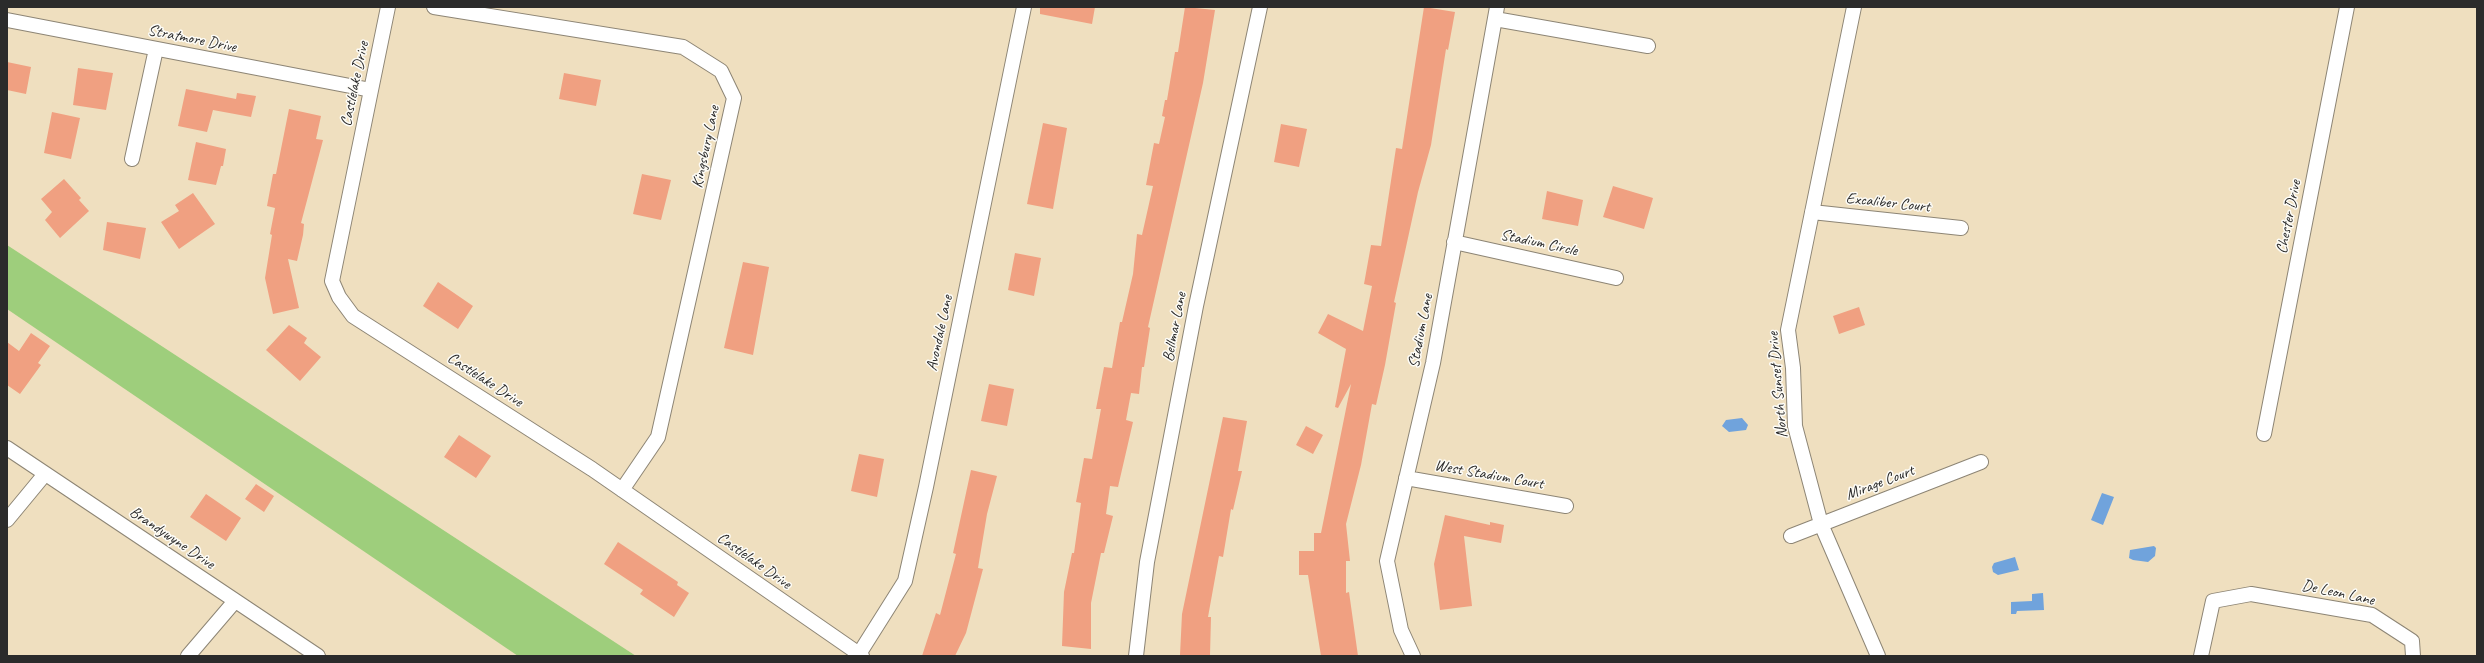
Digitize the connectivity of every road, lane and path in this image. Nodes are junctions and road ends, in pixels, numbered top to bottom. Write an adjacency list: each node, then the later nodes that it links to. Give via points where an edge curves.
1 (388, 7): 11 (street, Castlelake Drive)
2 (434, 7): 22 (street, Kingsbury Lane, via 683,47 721,71 734,98 658,437)
3 (1024, 7): 28 (street, Avondale Lane, via 926,487 904,581)
4 (1260, 7): 31 (street, Bellmar Lane, via 1196,306 1151,538)
5 (1854, 7): 13 (street, North Sunset Drive)
6 (2347, 7): 17 (street, Chester Drive)
7 (1496, 13): 9 (street); 15 (street, Stadium Lane)
8 (7, 20): 10 (street, Stratmore Drive)
9 (1648, 46)
10 (156, 49): 11 (street, Stratmore Drive); 12 (street)
11 (371, 90): 22 (street, Castlelake Drive, via 332,282 339,297 354,316)
12 (132, 159)
13 (1812, 212): 14 (street, Excaliber Court); 25 (street, North Sunset Drive, via 1788,330 1795,426)
14 (1961, 228)
15 (1454, 242): 16 (street, Stadium Circle); 21 (street, Stadium Lane, via 1433,363)
16 (1616, 278)
17 (2264, 434)
18 (7, 448): 20 (street, Brandywyne Drive)
19 (1981, 462): 25 (street, Mirage Court)
20 (45, 474): 24 (street); 27 (street, Brandywyne Drive)
21 (1406, 478): 23 (street, West Stadium Court); 32 (street, Stadium Lane, via 1387,561 1401,630)
22 (622, 490): 28 (street, Castlelake Drive)
23 (1566, 506)
24 (7, 520)
25 (1821, 524): 26 (street, Mirage Court); 33 (street, North Sunset Drive)
26 (1791, 536)
27 (235, 601): 29 (street); 30 (street, Brandywyne Drive)
28 (860, 655)
29 (188, 656)
30 (318, 656)
31 (1136, 656)
32 (1413, 656)
33 (1878, 656)
34 (2200, 656): 35 (street, De Leon Lane, via 2213,601 2251,594 2372,616 2412,640)
35 (2413, 656)

